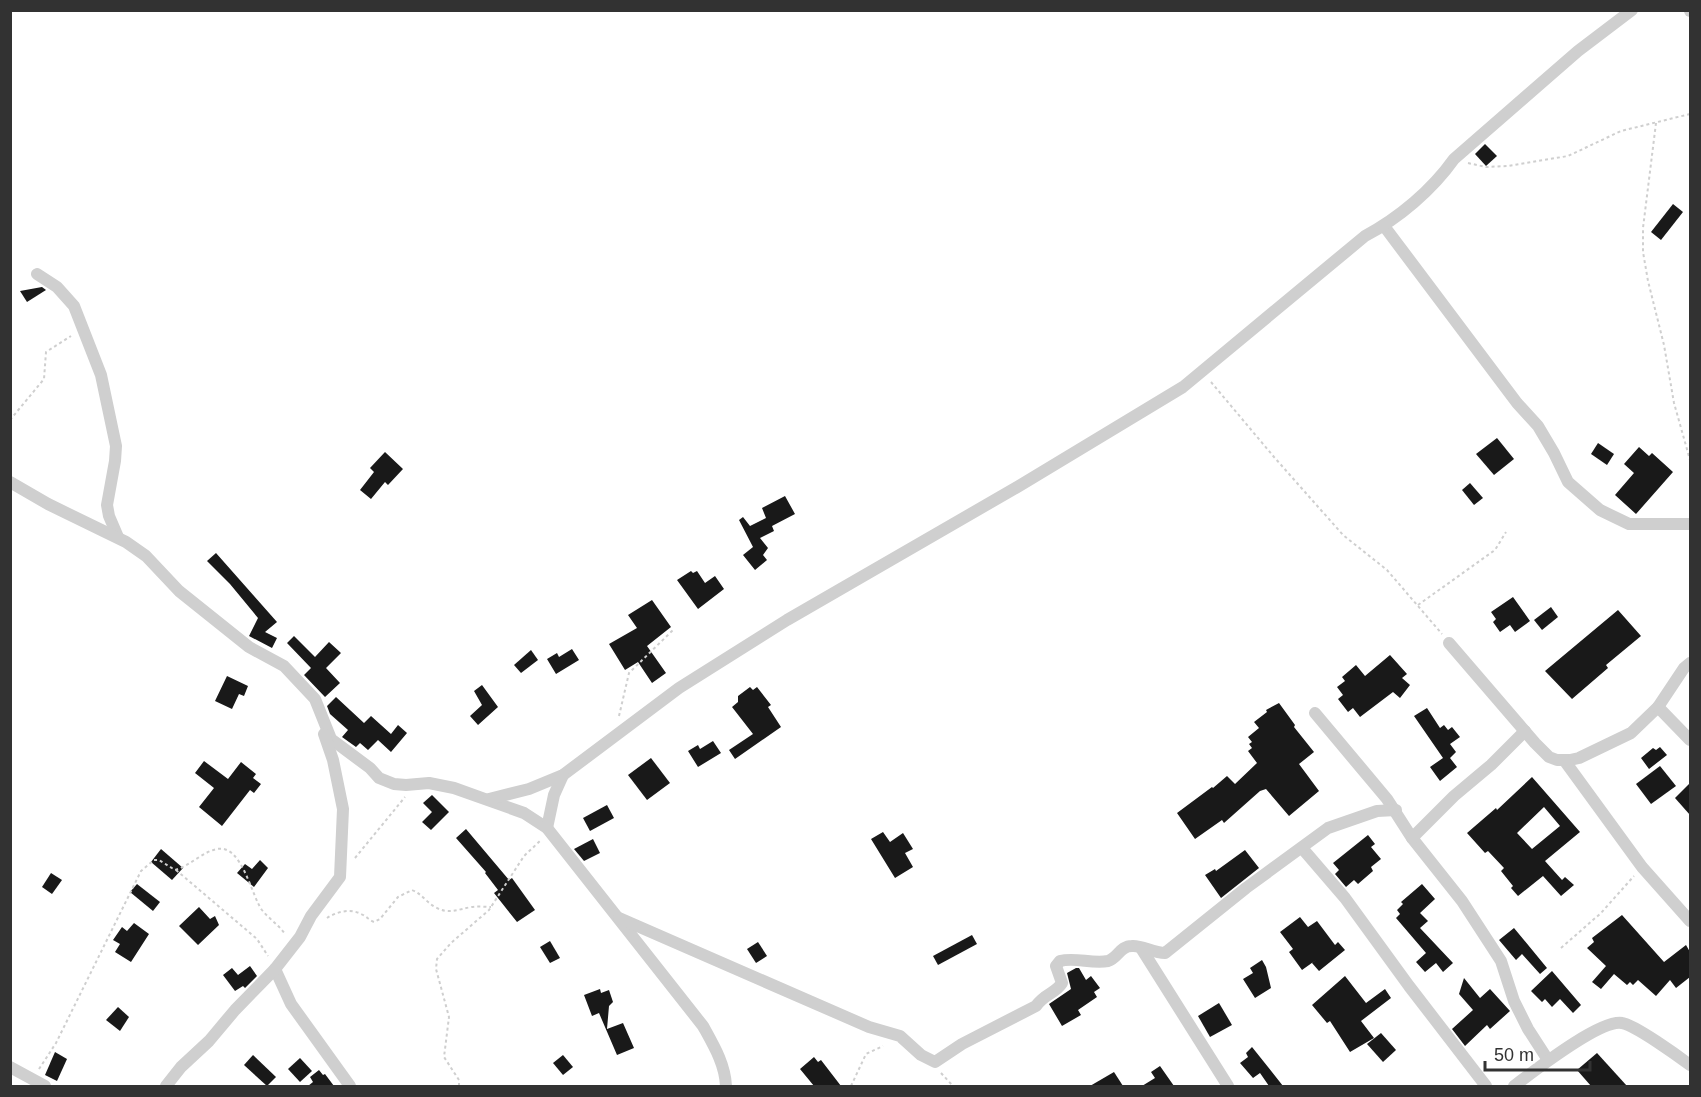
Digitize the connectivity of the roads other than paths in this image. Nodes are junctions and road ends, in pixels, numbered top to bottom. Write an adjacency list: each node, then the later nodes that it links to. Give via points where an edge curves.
1 (1632, 10): 2 (street, via 1578,51)
2 (1384, 226): 5 (street, via 1538,426 1568,482 1600,510 1629,524); 16 (street, via 1365,236 1202,372 1165,398 788,620 689,682)
3 (37, 274): 6 (street, via 57,287 74,306 101,375 116,446 107,504)
4 (10, 482): 6 (street)
5 (1690, 524)
6 (118, 537): 10 (street, via 146,556 179,591 249,647 284,666)
7 (1449, 643): 13 (street)
8 (1690, 656): 9 (street)
9 (1687, 666): 11 (street)
10 (310, 693): 17 (street, via 331,739 379,778 394,784 436,783); 25 (street, via 333,760 343,809 340,876)
11 (1658, 707): 14 (street); 15 (street, via 1631,733 1579,758)
12 (1315, 713): 18 (street)
13 (1524, 731): 15 (street, via 1549,757); 20 (street)
14 (1690, 740)
15 (1564, 760): 23 (street, via 1642,867)
16 (563, 775): 17 (street); 19 (street, via 554,795)
17 (489, 799): 19 (street, via 524,813)
18 (1396, 810): 20 (street); 21 (street, via 1377,811 1336,824)
19 (549, 830): 22 (street)
20 (1412, 838): 26 (street, via 1462,901 1501,961 1514,1002)
21 (1302, 848): 24 (street, via 1169,951 1162,954); 34 (street)
22 (617, 917): 24 (street, via 869,1027 900,1036 935,1062 1036,1006 1043,996 1059,988 1062,984 1056,966 1060,961 1105,961 1113,959 1123,948); 32 (street, via 703,1026 719,1056)
23 (1690, 921)
24 (1141, 948): 33 (street)
25 (275, 969): 30 (street); 31 (street, via 291,1004)
26 (1548, 1060): 27 (street, via 1609,1025 1623,1023); 35 (street)
27 (1690, 1065)
28 (10, 1066): 29 (street)
29 (45, 1086)
30 (166, 1086)
31 (350, 1086)
32 (726, 1086)
33 (1228, 1086)
34 (1486, 1086)
35 (1514, 1086)

